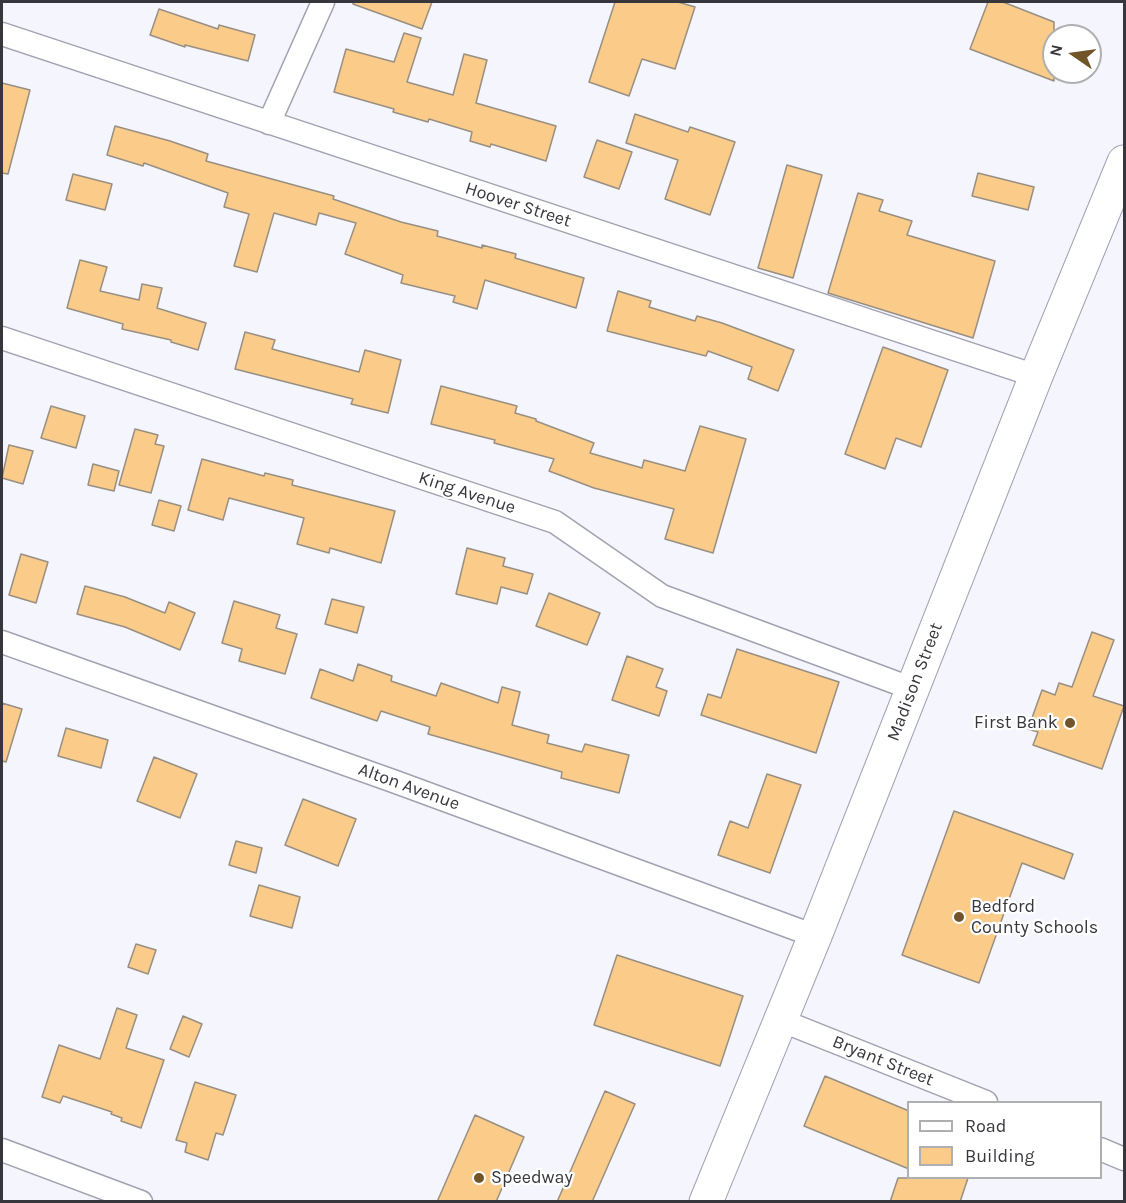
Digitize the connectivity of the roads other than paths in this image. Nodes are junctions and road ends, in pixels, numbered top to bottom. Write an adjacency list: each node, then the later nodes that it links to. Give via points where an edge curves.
1 (323, 2): 3 (street)
2 (2, 34): 3 (street, Hoover Street)
3 (269, 123): 6 (street, Hoover Street)
4 (1125, 162): 6 (main road, Madison Street)
5 (2, 338): 8 (street, King Avenue, via 555,522 662,596)
6 (1036, 376): 8 (main road, Madison Street)
7 (2, 642): 9 (street, Alton Avenue, via 393,780)
8 (913, 689): 9 (main road, Madison Street)
9 (815, 936): 10 (main road, Madison Street)
10 (780, 1020): 11 (street, Bryant Street); 16 (main road, Madison Street)
11 (983, 1101)
12 (1102, 1149): 14 (street)
13 (2, 1150): 15 (street)
14 (1125, 1159)
15 (141, 1202)
16 (706, 1202)

